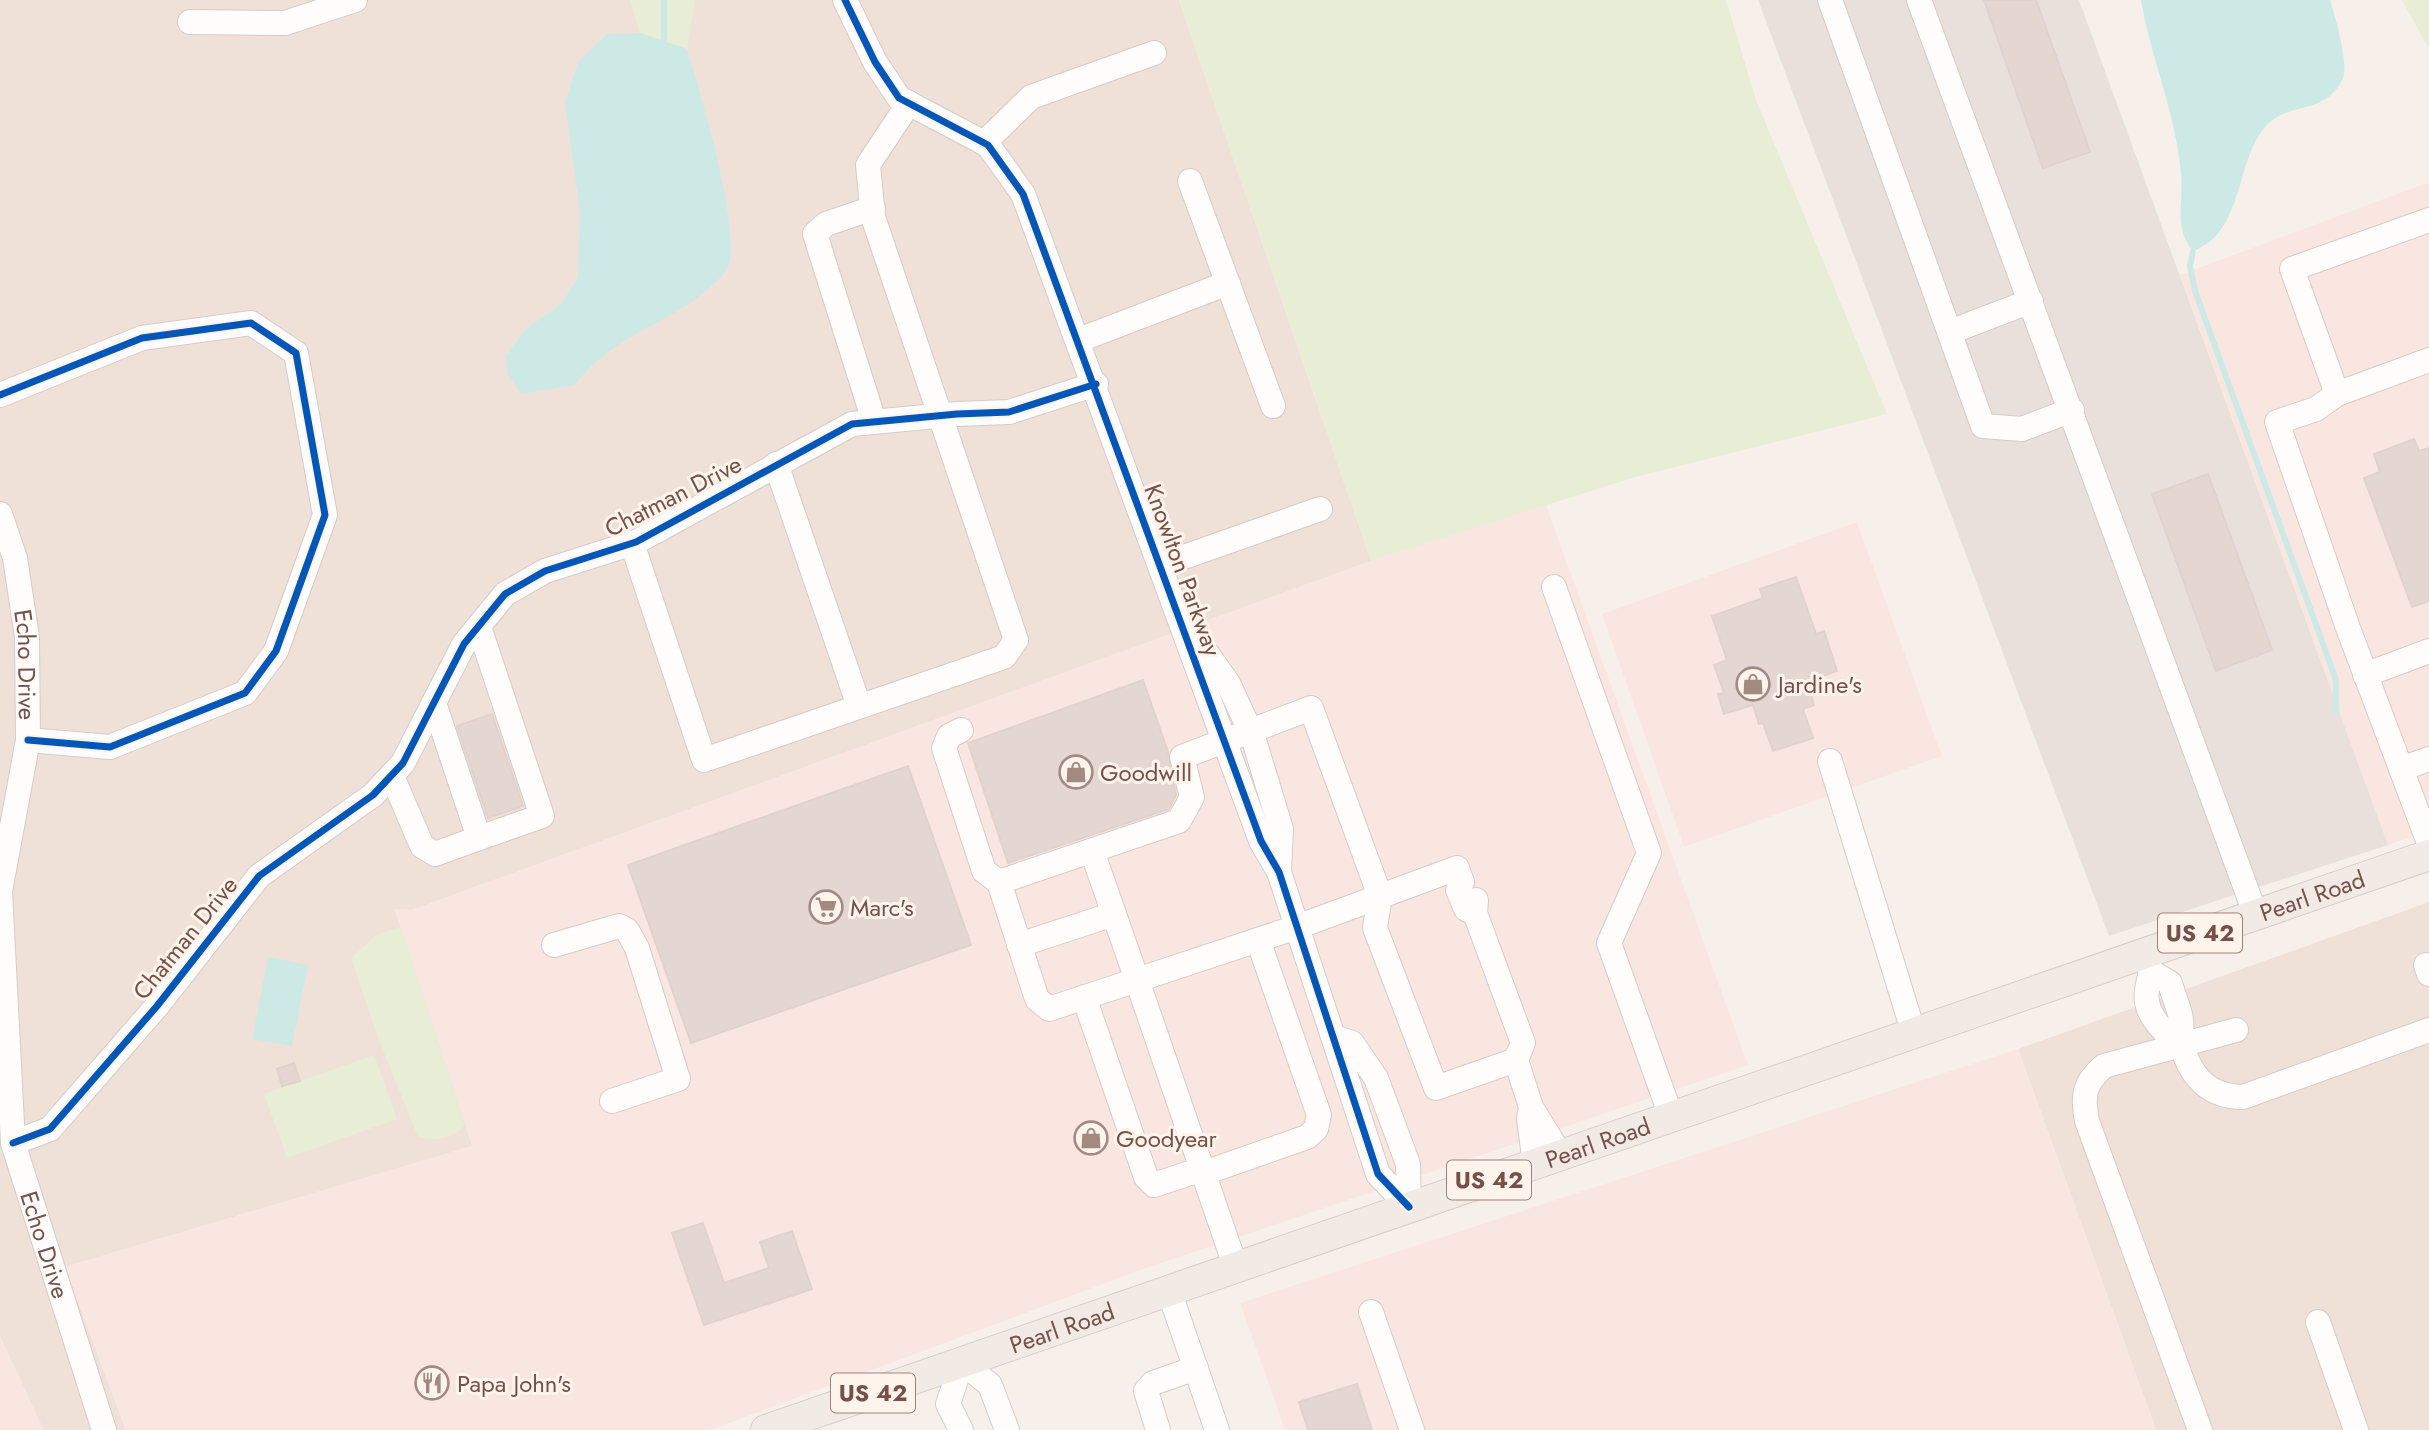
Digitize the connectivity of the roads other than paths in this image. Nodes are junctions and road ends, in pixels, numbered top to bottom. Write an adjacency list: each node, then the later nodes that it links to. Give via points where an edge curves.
1 (355, 0): 5 (street, via 285,23)
2 (845, 0): 7 (street, Knowlton Parkway, via 875,62 899,98)
3 (1830, 0): 14 (street)
4 (1919, 0): 13 (street)
5 (190, 22)
6 (1154, 53): 8 (street, via 1031,97)
7 (909, 103): 8 (street, Knowlton Parkway); 10 (street, via 868,165)
8 (984, 143): 15 (street, Knowlton Parkway, via 1023,194)
9 (1190, 181): 12 (street)
10 (873, 208): 22 (street); 23 (street, via 826,224 816,234)
11 (2429, 220): 18 (street, via 2292,269)
12 (1228, 282): 15 (street); 20 (street)
13 (2031, 300): 14 (street); 21 (street)
14 (1950, 331): 21 (street, via 1983,426 2022,429)
15 (1079, 340): 17 (street, Knowlton Parkway)
16 (2429, 360): 18 (street)
17 (1096, 384): 22 (street, Chatman Drive, via 1009,412); 28 (street, Knowlton Parkway)
18 (2337, 394): 33 (street, via 2316,409 2277,422)
19 (0, 395): 38 (street, via 142,338 251,323 296,353 325,515 276,651 244,693 110,747)
20 (1273, 406)
21 (2072, 410): 52 (street)
22 (939, 415): 23 (street, Chatman Drive); 35 (street, via 1016,639 1004,656)
23 (874, 421): 24 (street, Chatman Drive, via 852,424)
24 (776, 464): 27 (street, Chatman Drive); 35 (street)
25 (1320, 509): 28 (street)
26 (0, 514): 38 (street, Echo Drive, via 15,558 27,637)
27 (632, 543): 30 (street, Chatman Drive, via 545,571 505,594); 35 (street, via 704,760)
28 (1161, 565): 31 (street, Knowlton Parkway)
29 (1554, 587): 67 (street, via 1649,853 1609,943)
30 (478, 627): 34 (street, Chatman Drive, via 464,644); 44 (street, via 542,817)
31 (1185, 637): 37 (street, Knowlton Parkway, via 1208,655 1228,683); 39 (street, Knowlton Parkway)
32 (2429, 652): 33 (street)
33 (2365, 675): 42 (street)
34 (434, 703): 43 (street, Chatman Drive); 44 (street)
35 (859, 706)
36 (961, 730): 49 (street, via 950,736 944,748 984,871)
37 (1251, 731): 39 (street); 48 (street, Knowlton Parkway, via 1281,829); 51 (street, via 1311,708)
38 (28, 740): 50 (street, Echo Drive)
39 (1226, 741): 46 (street, via 1182,758 1192,797 1180,821); 48 (street, Knowlton Parkway, via 1261,841)
40 (2429, 759): 42 (street)
41 (1830, 761): 63 (street)
42 (2401, 769): 45 (street)
43 (392, 776): 44 (street, via 429,852 435,854); 68 (street, Chatman Drive, via 373,795 259,876 157,1006 50,1129)
44 (479, 838)
45 (2429, 843)
46 (1092, 852): 49 (street); 53 (street)
47 (2429, 855): 52 (main road, Pearl Road / US 42)
48 (1279, 872): 54 (street, Knowlton Parkway)
49 (999, 882): 57 (street)
50 (0, 891): 68 (street, Echo Drive)
51 (1380, 896): 54 (street); 65 (street, via 1459,875 1458,890 1466,909 1475,913 1523,1043); 65 (street, via 1375,928 1436,1088)
52 (2255, 913): 58 (main road, Pearl Road / US 42)
53 (1114, 914): 57 (street); 59 (street)
54 (1297, 927): 55 (street); 71 (street, Knowlton Parkway, via 1334,1037 1352,1042 1376,1078 1409,1164)
55 (1258, 940): 59 (street); 70 (street, via 1319,1123 1307,1137)
56 (554, 945): 66 (street, via 619,926 627,930 636,948 678,1079)
57 (1019, 945): 60 (street, via 1037,999 1049,1009)
58 (2149, 962): 63 (main road, Pearl Road / US 42); 64 (street, via 2170,983 2181,1018)
59 (1137, 980): 60 (street); 70 (street)
60 (1084, 997): 70 (street, via 1146,1177 1154,1185)
61 (2236, 1030): 64 (street)
62 (2429, 1030): 64 (street, via 2243,1097 2224,1097 2201,1083)
63 (1914, 1034): 67 (main road, Pearl Road / US 42)
64 (2182, 1045): 85 (street, via 2104,1066 2089,1079 2083,1099 2087,1121)
65 (1516, 1060): 69 (street)
66 (612, 1101)
67 (1672, 1119): 69 (main road, Pearl Road / US 42)
68 (13, 1143): 78 (street, Echo Drive)
69 (1548, 1160): 71 (main road, Pearl Road / US 42)
70 (1203, 1171): 72 (street)
71 (1409, 1207): 72 (main road, Pearl Road / US 42)
72 (1236, 1268): 73 (main road, Pearl Road / US 42)
73 (1169, 1291): 76 (main road, Pearl Road / US 42); 77 (street)
74 (1371, 1312): 84 (street)
75 (2318, 1322): 86 (street)
76 (962, 1362): 79 (main road, Pearl Road / US 42); 80 (street, via 948,1404); 81 (street, via 990,1385)
77 (1196, 1368): 82 (street, via 1153,1383 1146,1391); 83 (street)
78 (104, 1430)
79 (766, 1430)
80 (961, 1430)
81 (1007, 1430)
82 (1158, 1430)
83 (1217, 1430)
84 (1412, 1430)
85 (2200, 1430)
86 (2356, 1430)

